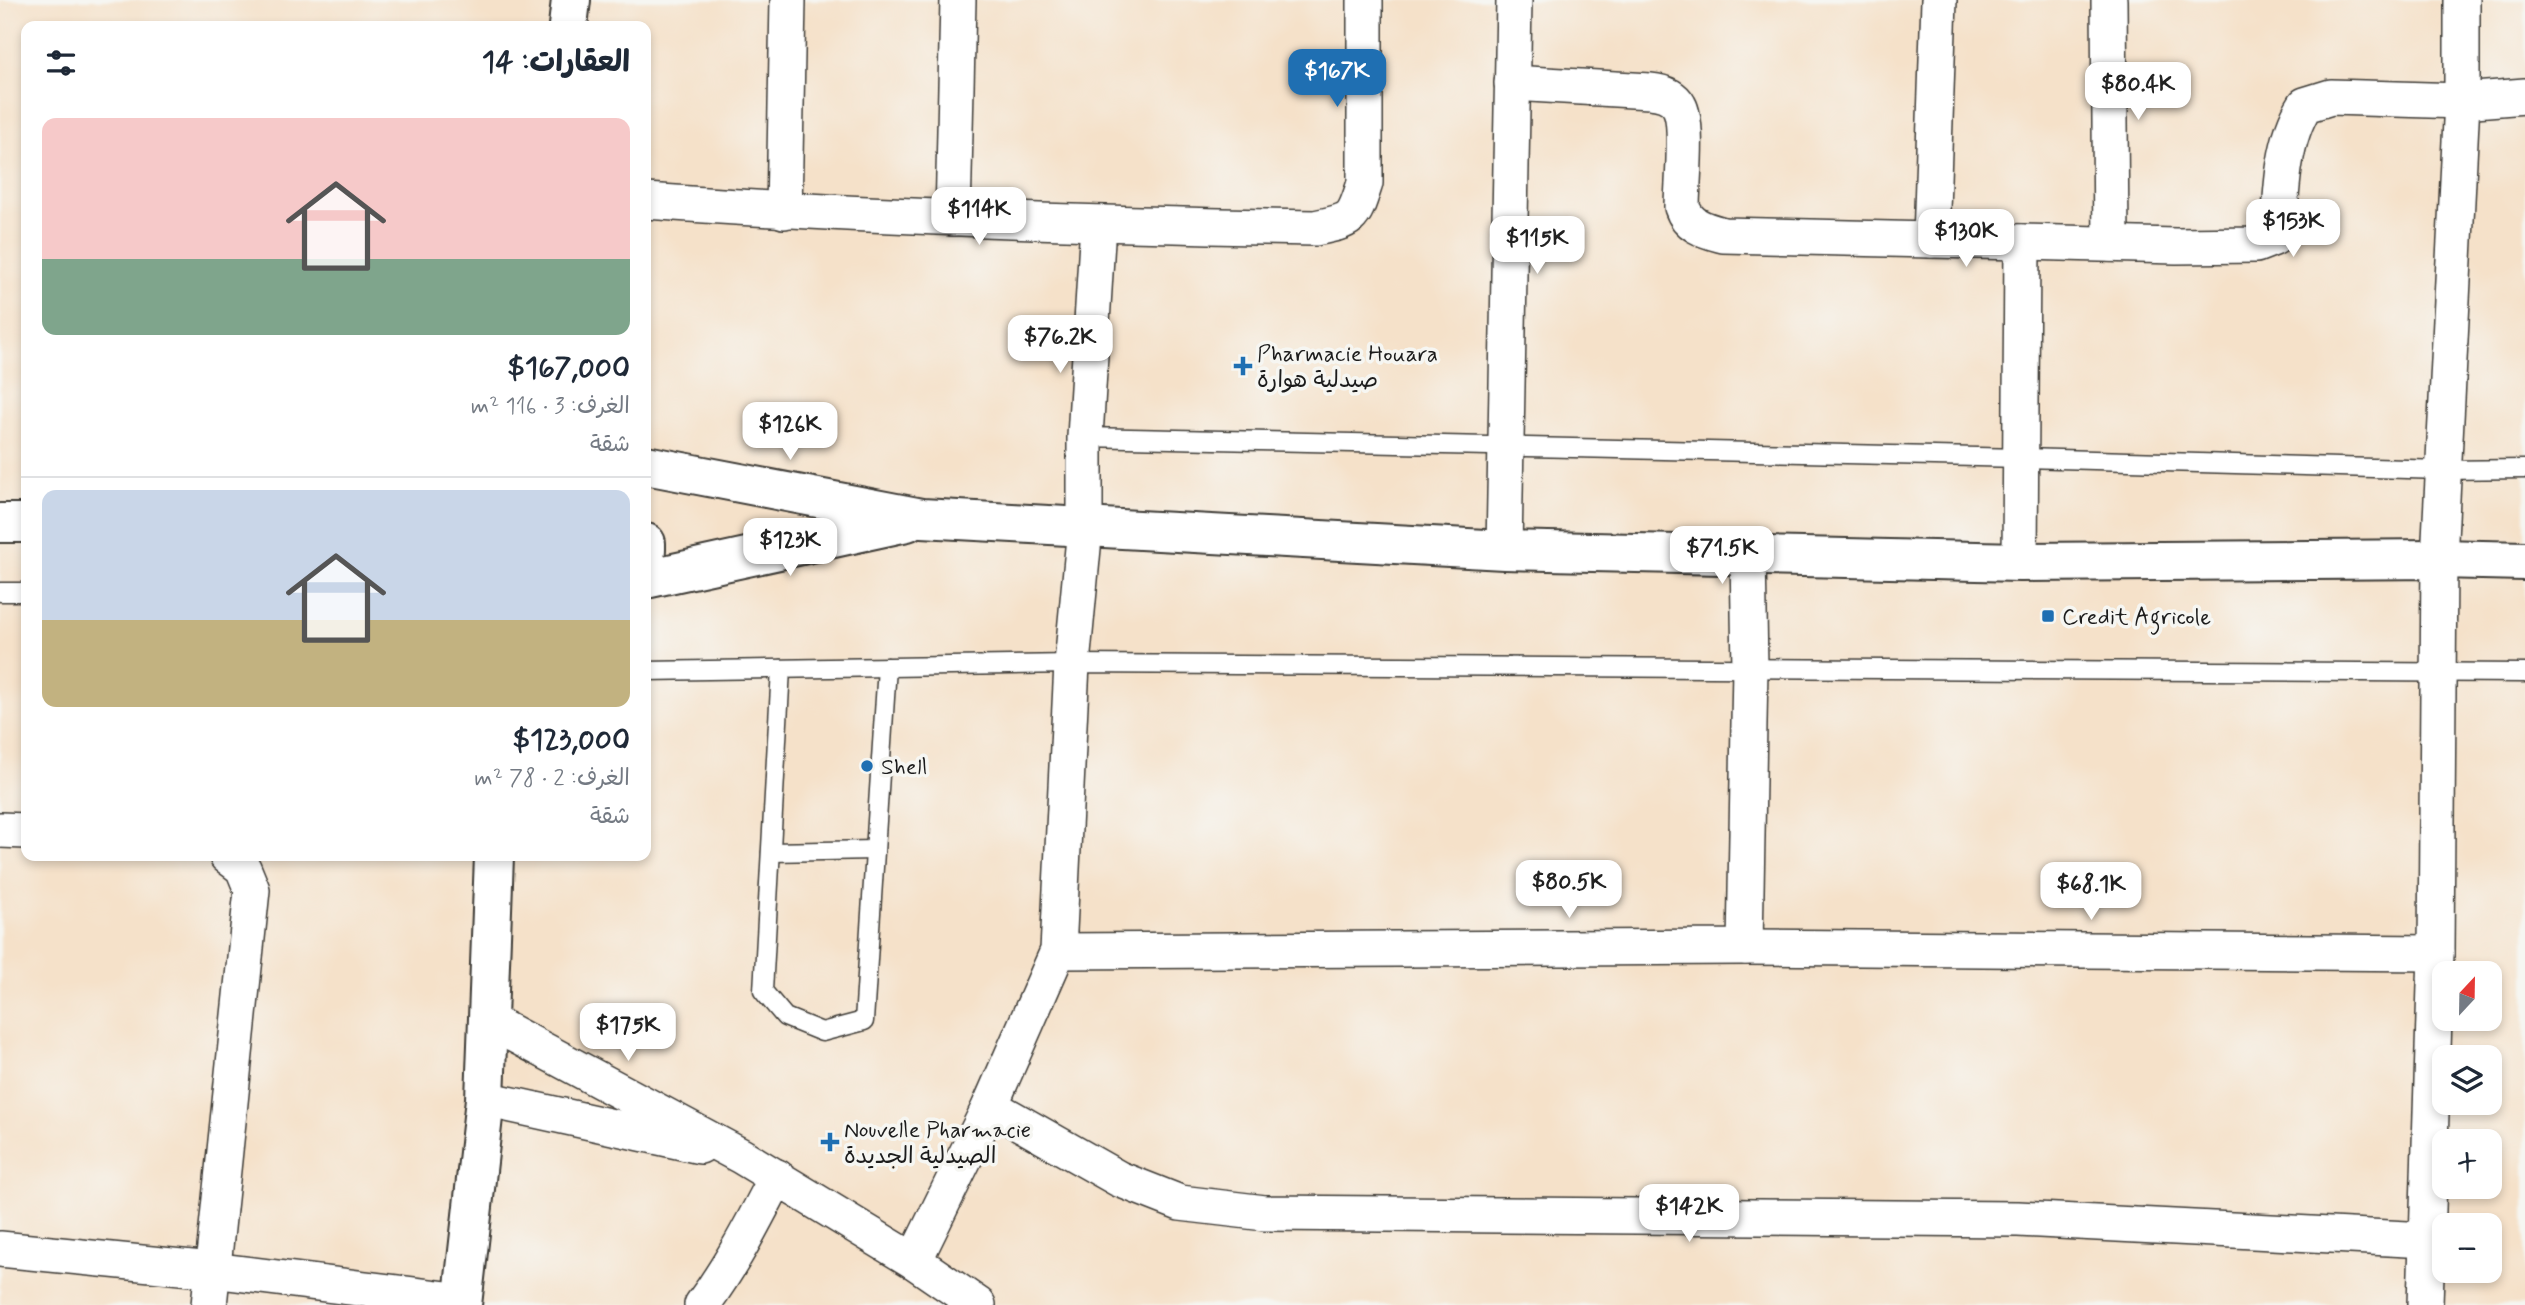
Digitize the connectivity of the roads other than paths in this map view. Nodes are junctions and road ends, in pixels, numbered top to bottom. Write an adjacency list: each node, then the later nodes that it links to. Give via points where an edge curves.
1 (571, 0): 9 (main road)
2 (788, 0): 14 (street)
3 (958, 0): 15 (street)
4 (1365, 0): 16 (street, via 1364,183 1356,211 1346,221 1315,228)
5 (1514, 0): 10 (street)
6 (1939, 0): 17 (street)
7 (2109, 0): 19 (street)
8 (2462, 0): 12 (street)
9 (569, 21)
10 (1512, 83): 17 (street, via 1670,96 1684,119 1685,217 1707,231); 21 (street)
11 (2525, 96): 12 (street)
12 (2462, 101): 19 (street, via 2331,97 2305,106 2289,140 2279,230 2270,241 2256,245); 25 (street)
13 (651, 201): 14 (street)
14 (784, 211): 15 (street)
15 (954, 218): 16 (street)
16 (1098, 224): 20 (street)
17 (1931, 240): 18 (street)
18 (2022, 242): 19 (street); 22 (street)
19 (2111, 244)
20 (1085, 437): 21 (lane); 29 (street)
21 (1506, 446): 22 (lane); 30 (street)
22 (2021, 458): 25 (lane); 34 (street)
23 (651, 466): 26 (main road)
24 (2525, 469): 25 (lane)
25 (2442, 470): 32 (street)
26 (922, 519): 29 (main road); 35 (main road)
27 (0, 523): 28 (main road)
28 (21, 523)
29 (1085, 527): 30 (main road); 38 (street)
30 (1504, 550): 31 (main road)
31 (1748, 557): 34 (main road); 40 (street)
32 (2439, 559): 33 (main road); 34 (main road); 43 (street)
33 (2525, 561)
34 (2020, 562)
35 (651, 578)
36 (0, 592): 37 (lane)
37 (21, 592)
38 (1072, 664): 39 (lane); 40 (lane); 52 (street)
39 (887, 667): 41 (lane); 47 (lane)
40 (1750, 667): 43 (lane); 51 (street)
41 (782, 669): 42 (lane); 48 (lane)
42 (651, 671)
43 (2439, 673): 44 (lane); 53 (street)
44 (2525, 673)
45 (0, 830): 46 (street)
46 (21, 831)
47 (876, 850): 48 (lane); 48 (lane, via 864,1021 822,1032 785,1017 762,991)
48 (771, 852)
49 (234, 861): 62 (street, via 243,868 252,890)
50 (494, 861): 54 (main road)
51 (1745, 947): 52 (street); 53 (street)
52 (1059, 951): 56 (street)
53 (2436, 953): 59 (street)
54 (489, 1021): 55 (main road); 57 (street)
55 (485, 1099): 57 (street); 63 (main road)
56 (990, 1106): 59 (street, via 1119,1179 1180,1203 1265,1213 2018,1219); 61 (street)
57 (741, 1156): 58 (street)
58 (777, 1177): 61 (street); 65 (street)
59 (2427, 1240): 67 (street)
60 (0, 1249): 62 (street)
61 (914, 1261): 66 (street)
62 (212, 1270): 63 (street); 64 (street)
63 (462, 1303)
64 (209, 1305)
65 (702, 1305)
66 (978, 1305)
67 (2425, 1305)

